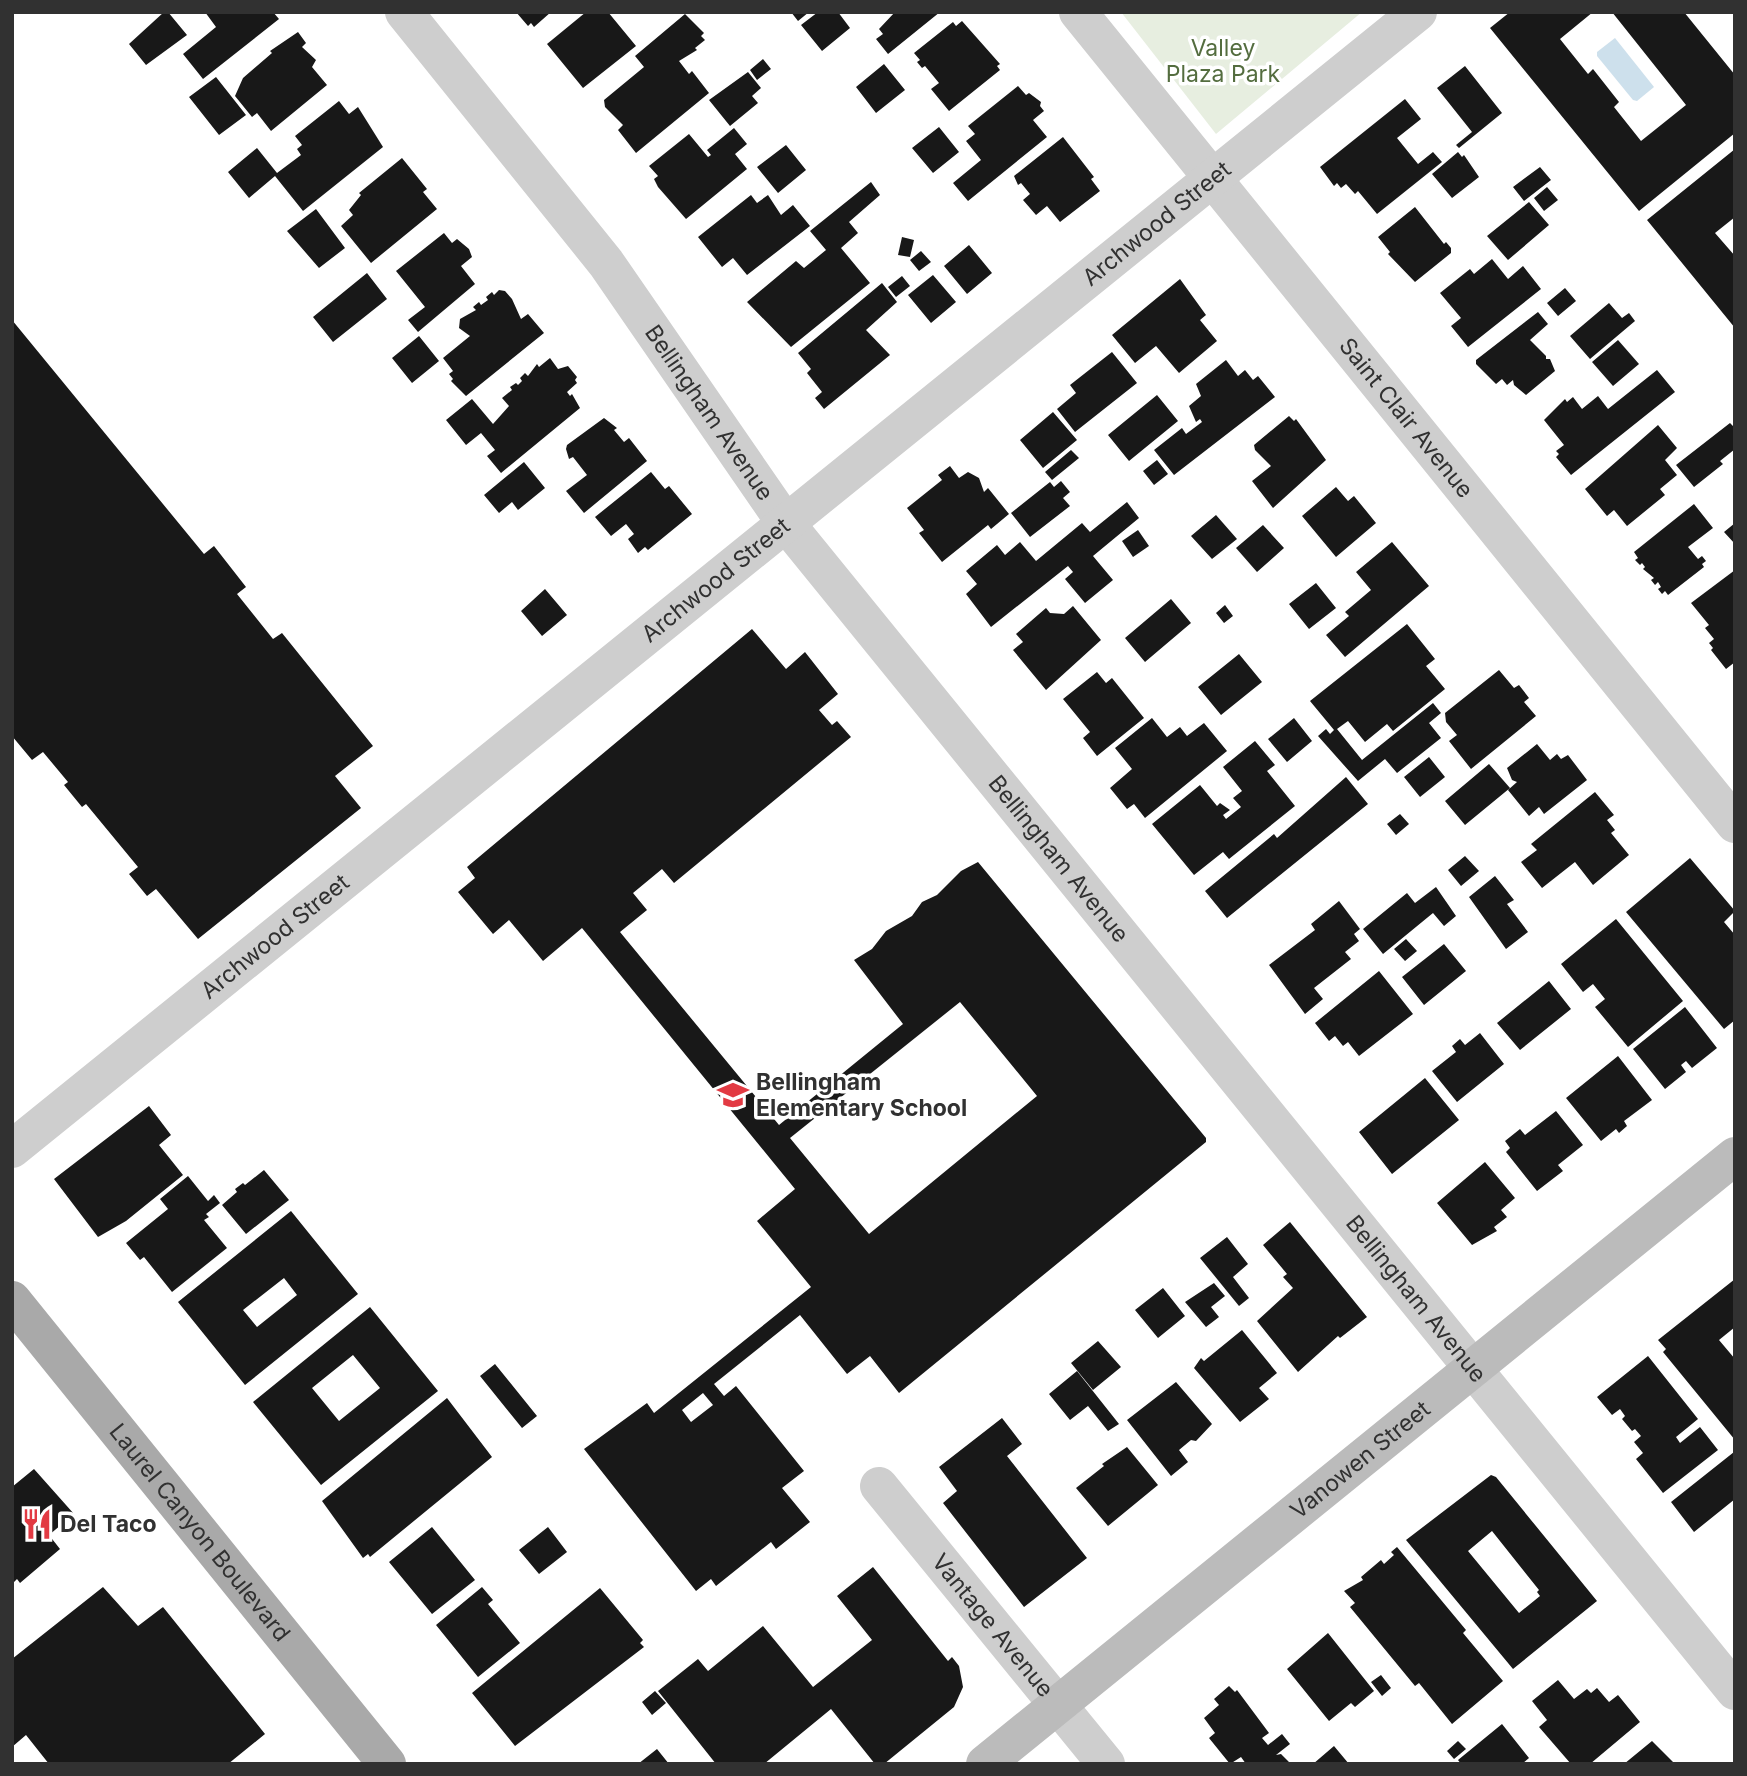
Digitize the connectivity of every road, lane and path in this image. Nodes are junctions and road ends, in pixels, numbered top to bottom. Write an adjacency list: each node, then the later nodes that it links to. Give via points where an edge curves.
1 (404, 12): 5 (street, Bellingham Avenue, via 606,263)
2 (1077, 12): 4 (street, Saint Clair Avenue)
3 (1418, 12): 4 (street, Archwood Street)
4 (1212, 178): 5 (street, Archwood Street); 6 (street, Saint Clair Avenue)
5 (784, 522): 7 (street, Archwood Street); 10 (street, Bellingham Avenue)
6 (1735, 824)
7 (12, 1149)
8 (1735, 1156): 10 (main road, Vanowen Street)
9 (12, 1300): 14 (main road, Laurel Canyon Boulevard)
10 (1473, 1368): 12 (street, Bellingham Avenue); 13 (main road, Vanowen Street)
11 (879, 1486): 13 (street, Vantage Avenue)
12 (1735, 1691)
13 (1057, 1705): 15 (main road, Vanowen Street); 16 (street, Vantage Avenue)
14 (387, 1764)
15 (985, 1764)
16 (1106, 1764)

